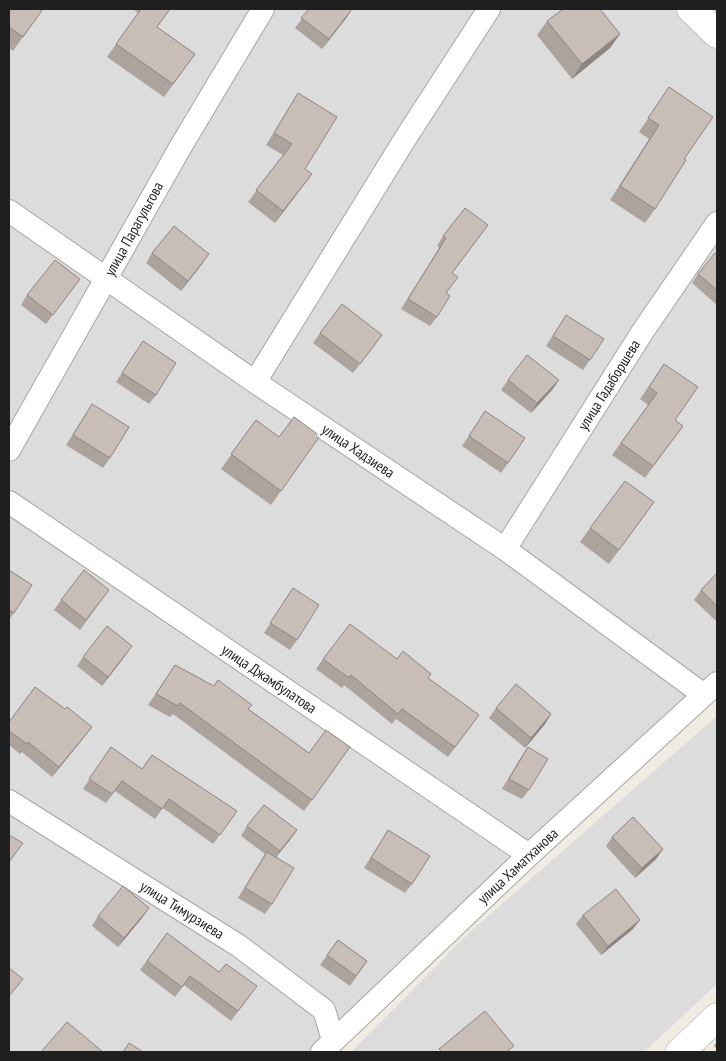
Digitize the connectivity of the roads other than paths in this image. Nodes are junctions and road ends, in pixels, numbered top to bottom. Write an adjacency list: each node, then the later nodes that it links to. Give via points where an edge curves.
1 (263, 9): 7 (street, улица Парагульгова)
2 (489, 9): 8 (street)
3 (691, 9): 4 (street)
4 (717, 34)
5 (9, 211): 7 (street, улица Хадзиева)
6 (717, 223): 11 (street, улица Гадаборшева, via 643,331)
7 (106, 278): 8 (street, улица Хадзиева); 9 (street, улица Парагульгова)
8 (255, 382): 11 (street, улица Хадзиева)
9 (9, 450)
10 (9, 502): 14 (street, улица Джамбулатова)
11 (505, 550): 12 (street, улица Хадзиева)
12 (710, 689): 14 (street, улица Хаматханова)
13 (9, 801): 16 (street, улица Тимурзиева, via 239,946 324,1010)
14 (529, 855): 16 (street, улица Хаматханова)
15 (717, 1017): 17 (street)
16 (328, 1046)
17 (680, 1052)

